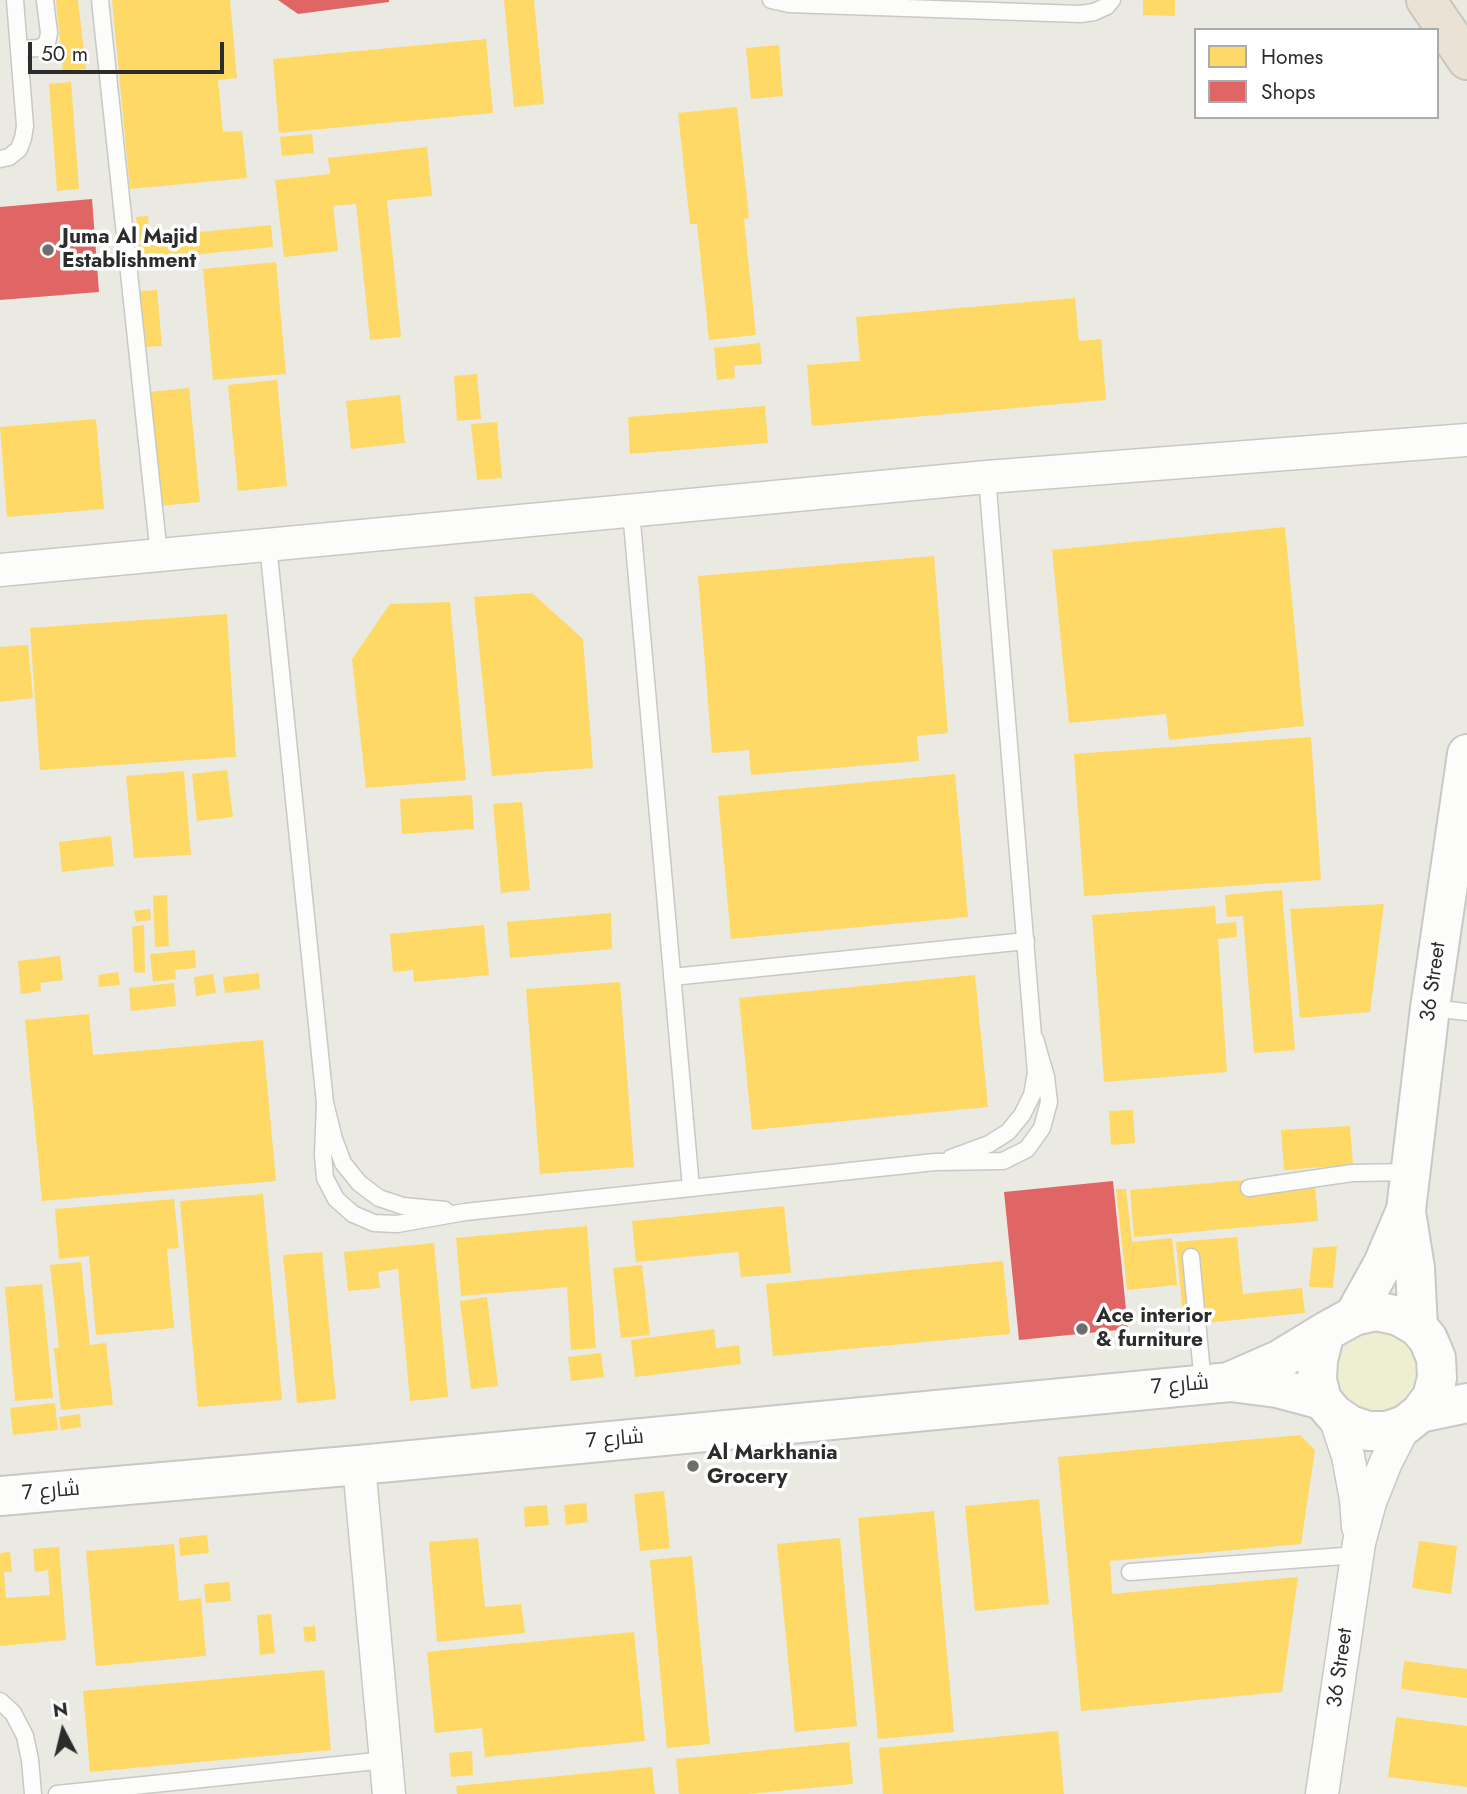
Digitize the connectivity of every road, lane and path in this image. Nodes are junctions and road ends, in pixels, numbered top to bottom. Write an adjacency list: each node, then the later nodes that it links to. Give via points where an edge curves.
1 (15, 0): 10 (lane)
2 (45, 0): 10 (lane, via 47,43)
3 (100, 0): 18 (lane)
4 (771, 0): 5 (lane, via 1080,13 1094,12)
5 (1112, 0)
6 (1420, 0): 8 (street)
7 (1426, 0): 11 (highway)
8 (1436, 28)
9 (1439, 32): 12 (street)
10 (19, 49): 13 (lane, via 23,138 19,149)
11 (1467, 60)
12 (1467, 80)
13 (0, 159)
14 (1467, 440): 15 (street)
15 (987, 477): 16 (street); 22 (lane)
16 (631, 511): 17 (street); 23 (lane)
17 (268, 545): 18 (street); 27 (lane)
18 (159, 555): 19 (street)
19 (0, 570)
20 (1467, 754): 21 (street, 36 Street)
21 (1459, 871): 24 (street, 36 Street)
22 (1026, 941): 23 (lane); 26 (lane)
23 (673, 977): 30 (lane)
24 (1430, 1008): 25 (lane); 29 (street, 36 Street)
25 (1467, 1012)
26 (1035, 1039): 28 (lane, via 1036,1073 1022,1115 1008,1132 989,1144); 28 (lane, via 1049,1102 1042,1128 1027,1149 1003,1161)
27 (325, 1103): 33 (lane, via 343,1163 359,1183 379,1198 403,1206); 33 (lane, via 325,1178 336,1199 353,1214 374,1223 397,1224)
28 (935, 1163): 30 (lane)
29 (1410, 1172): 31 (lane, via 1352,1173); 32 (street, 36 Street)
30 (691, 1188): 33 (lane)
31 (1249, 1188)
32 (1406, 1210): 35 (street, 36 Street, via 1383,1264); 36 (street, 36 Street)
33 (465, 1212)
34 (1191, 1257): 38 (lane)
35 (1339, 1324): 36 (street, via 1376,1311 1399,1316); 38 (street, شارع 7, via 1279,1360); 40 (street, via 1318,1360 1317,1380)
36 (1423, 1333): 37 (street); 41 (street, via 1436,1358 1437,1378 1432,1397)
37 (1467, 1365)
38 (1217, 1383): 40 (street, شارع 7, via 1277,1388); 42 (street, شارع 7)
39 (1467, 1403): 41 (street)
40 (1328, 1407): 41 (street, via 1350,1425 1368,1431 1387,1431); 44 (street, 36 Street, via 1348,1456)
41 (1413, 1419): 44 (street, 36 Street, via 1386,1462)
42 (359, 1465): 43 (street, شارع 7); 47 (street)
43 (0, 1496)
44 (1358, 1549): 45 (lane); 51 (street, 36 Street)
45 (1130, 1572)
46 (0, 1701): 48 (lane, via 25,1735)
47 (386, 1760): 49 (lane); 50 (street)
48 (33, 1794)
49 (57, 1794)
50 (389, 1794)
51 (1322, 1794)

